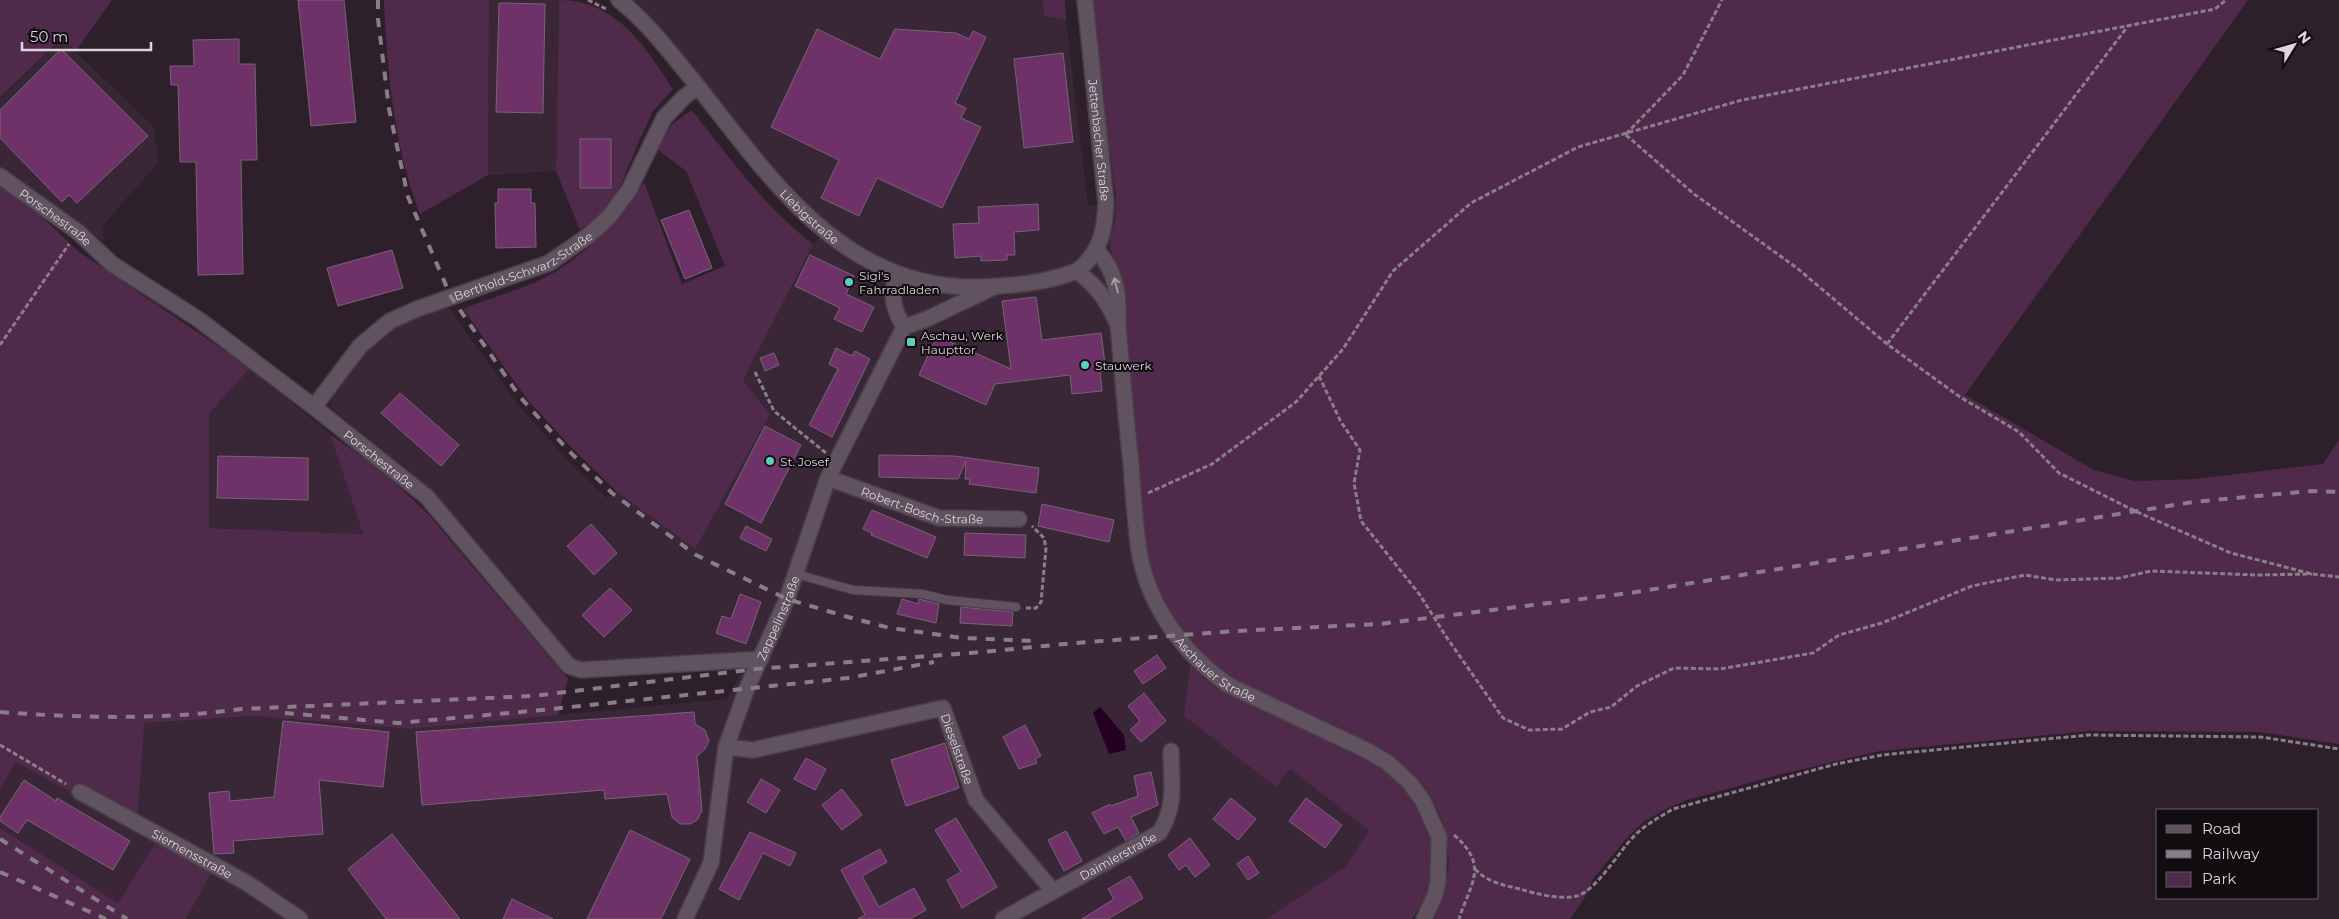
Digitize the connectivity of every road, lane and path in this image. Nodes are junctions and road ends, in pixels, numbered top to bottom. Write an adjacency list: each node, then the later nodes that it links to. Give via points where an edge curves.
1 (619, 0): 6 (street, Liebigstraße, via 654,32)
2 (1084, 0): 10 (street, Jettenbacher Straße, via 1106,202 1106,219)
3 (1722, 0): 7 (path, via 1683,75)
4 (2226, 0): 5 (path, via 2215,9)
5 (2129, 26): 7 (path, via 1742,100); 16 (path)
6 (698, 87): 12 (street, Liebigstraße, via 737,138 806,214 856,255); 20 (street, Berthold-Schwarz-Straße, via 664,118 629,190 588,236 550,262 390,321 360,346)
7 (1625, 134): 16 (path, via 1694,194 1797,268); 19 (path, via 1578,148 1471,203 1393,271 1343,349)
8 (0, 176): 9 (street, Porschestraße)
9 (78, 232): 17 (path); 20 (street, Porschestraße, via 112,264 198,319)
10 (1097, 250): 11 (street, Jettenbacher Straße); 14 (street, Aschauer Straße, one-way to 10, via 1116,282 1107,261)
11 (1076, 271): 13 (street, Liebigstraße, via 1053,280); 14 (street, Aschauer Straße, via 1097,287)
12 (896, 275): 13 (street, Liebigstraße, via 959,288); 15 (street, via 892,292)
13 (994, 287): 15 (street, via 927,319)
14 (1118, 325): 23 (street, Aschauer Straße)
15 (904, 326): 21 (street, Zeppelinstraße)
16 (1887, 344): 26 (path, via 1960,397 2019,432 2059,473 2136,512 2232,552)
17 (0, 345)
18 (756, 372): 21 (path, via 774,411)
19 (1319, 376): 23 (path, via 1296,402 1212,464); 26 (path, via 1341,422 1360,450 1354,483 1361,521 1420,595 1503,718 1529,730 1562,729 1590,712 1611,707 1636,686 1674,668 1720,669 1813,654 1839,635 1882,623 1972,586 2025,575 2056,580 2120,578 2151,571 2258,576)
20 (314, 407): 29 (street, Porschestraße, via 427,497 569,666 581,670)
21 (836, 462): 22 (street, Zeppelinstraße)
22 (828, 478): 24 (street, Robert-Bosch-Straße, via 939,518); 25 (street, Zeppelinstraße)
23 (1134, 500): 35 (street, Aschauer Straße, via 1139,552 1151,592 1169,625 1198,662 1230,686 1387,762 1410,783)
24 (1019, 519): 28 (path, via 1044,538 1046,548 1042,602 1036,608)
25 (796, 574): 28 (lane, via 853,590 924,594 947,600); 29 (street, Zeppelinstraße)
26 (2312, 574): 27 (path)
27 (2339, 577)
28 (1016, 607)
29 (761, 659): 31 (street, Zeppelinstraße)
30 (0, 745): 34 (path)
31 (726, 747): 37 (street, Dieselstraße, via 753,750 943,708 976,800); 39 (street, Zeppelinstraße, via 711,863)
32 (2339, 749): 36 (path, via 2262,737 2088,735 1882,755 1836,764 1673,809 1637,833 1594,884 1578,895 1569,897 1527,891 1483,878)
33 (1171, 751): 37 (street, Daimlerstraße, via 1172,806 1168,820 1158,832)
34 (80, 792): 38 (street, Siemensstraße, via 247,883)
35 (1434, 824): 36 (path, via 1460,840 1470,852); 41 (street, Aschauer Straße, via 1439,847 1438,882)
36 (1475, 869): 42 (path, via 1474,882)
37 (1053, 891): 40 (street, Daimlerstraße)
38 (300, 919)
39 (684, 919)
40 (1003, 919)
41 (1424, 919)
42 (1459, 919)

